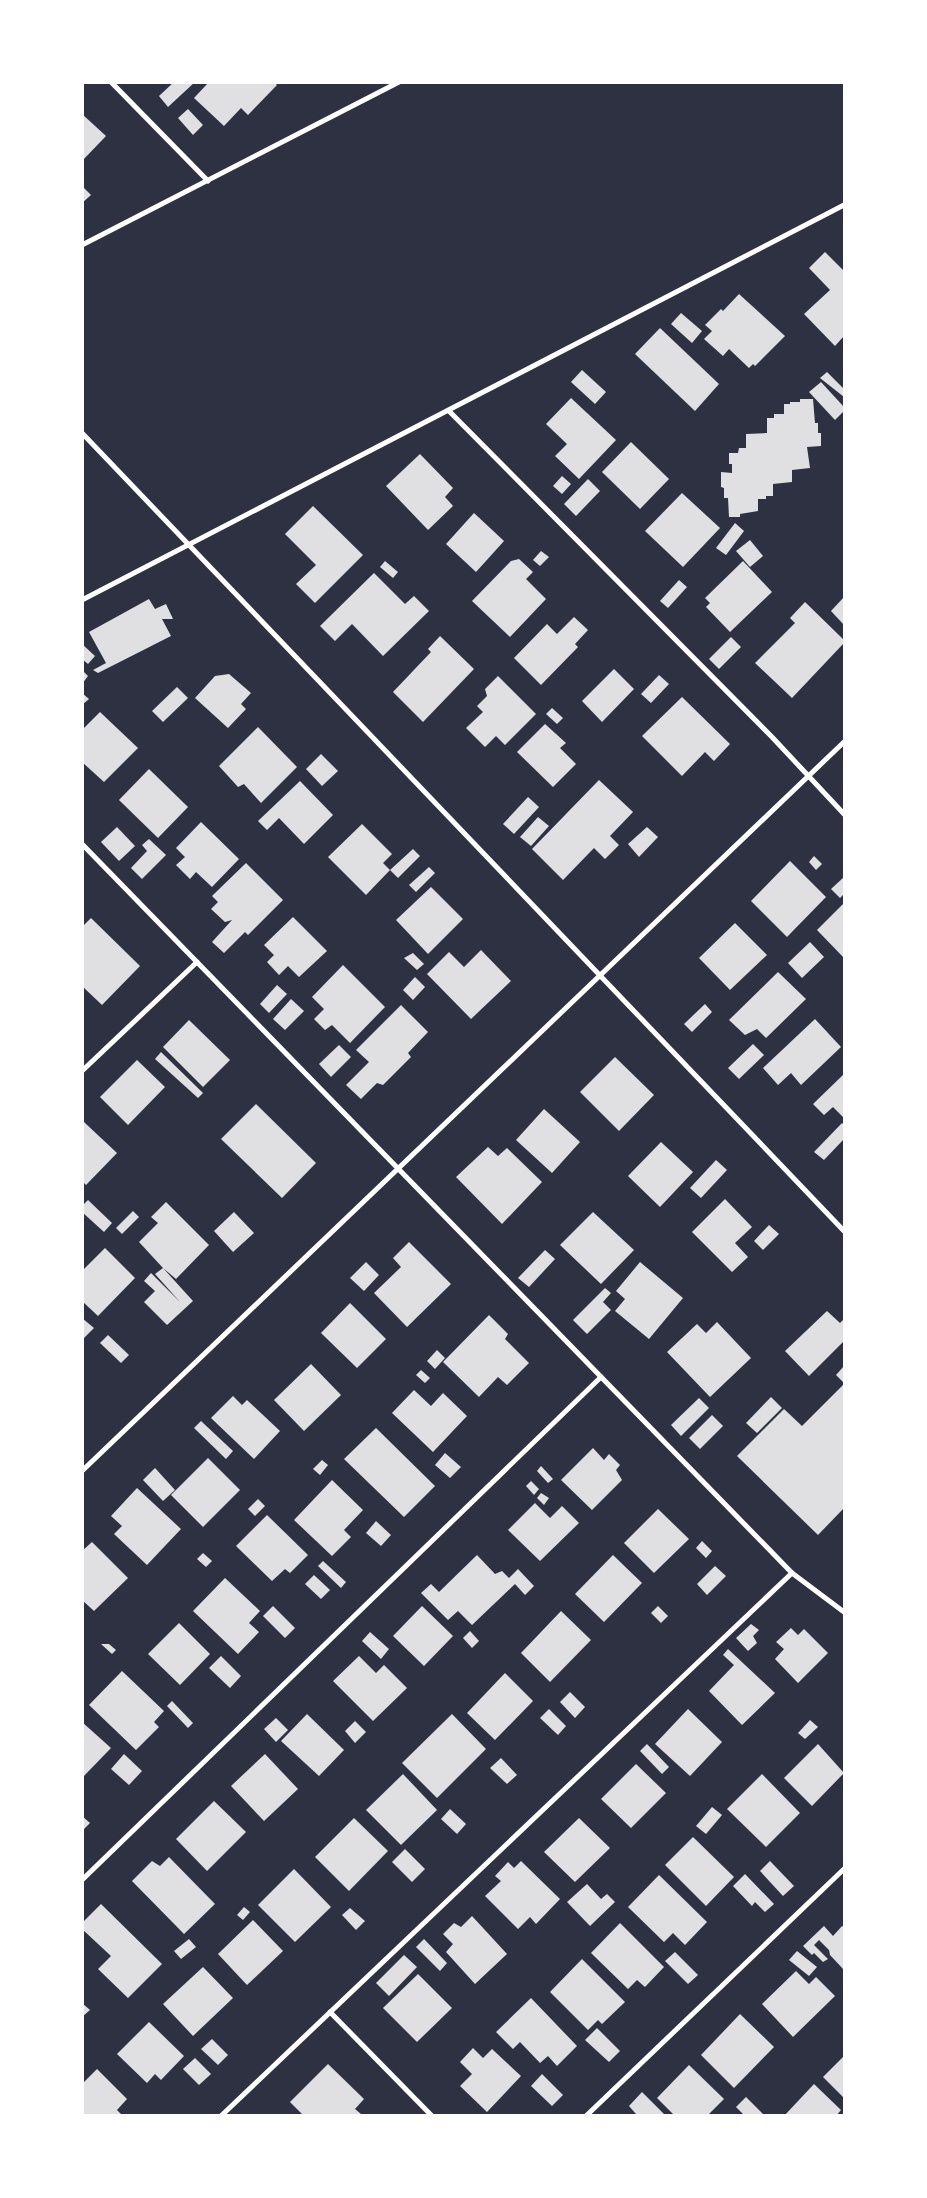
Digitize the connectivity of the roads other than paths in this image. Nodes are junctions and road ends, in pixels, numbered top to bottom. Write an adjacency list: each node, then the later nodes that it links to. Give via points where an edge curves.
1 (112, 82): 3 (street)
2 (399, 82): 3 (street)
3 (208, 181): 5 (street)
4 (844, 205): 6 (street)
5 (82, 245)
6 (449, 411): 8 (street); 11 (street)
7 (82, 433): 8 (street)
8 (190, 546): 9 (street); 15 (street)
9 (82, 600)
10 (844, 742): 11 (street)
11 (809, 776): 12 (street); 15 (street)
12 (844, 814)
13 (82, 844): 14 (street)
14 (197, 962): 16 (street); 17 (street)
15 (599, 976): 17 (street); 18 (street)
16 (82, 1071)
17 (398, 1169): 19 (street); 20 (street)
18 (844, 1231)
19 (601, 1377): 21 (street); 24 (street)
20 (82, 1471)
21 (792, 1573): 22 (street); 25 (street)
22 (844, 1612)
23 (844, 1869): 28 (street)
24 (82, 1880)
25 (330, 2012): 26 (street); 27 (street)
26 (222, 2116)
27 (432, 2116)
28 (586, 2116)

